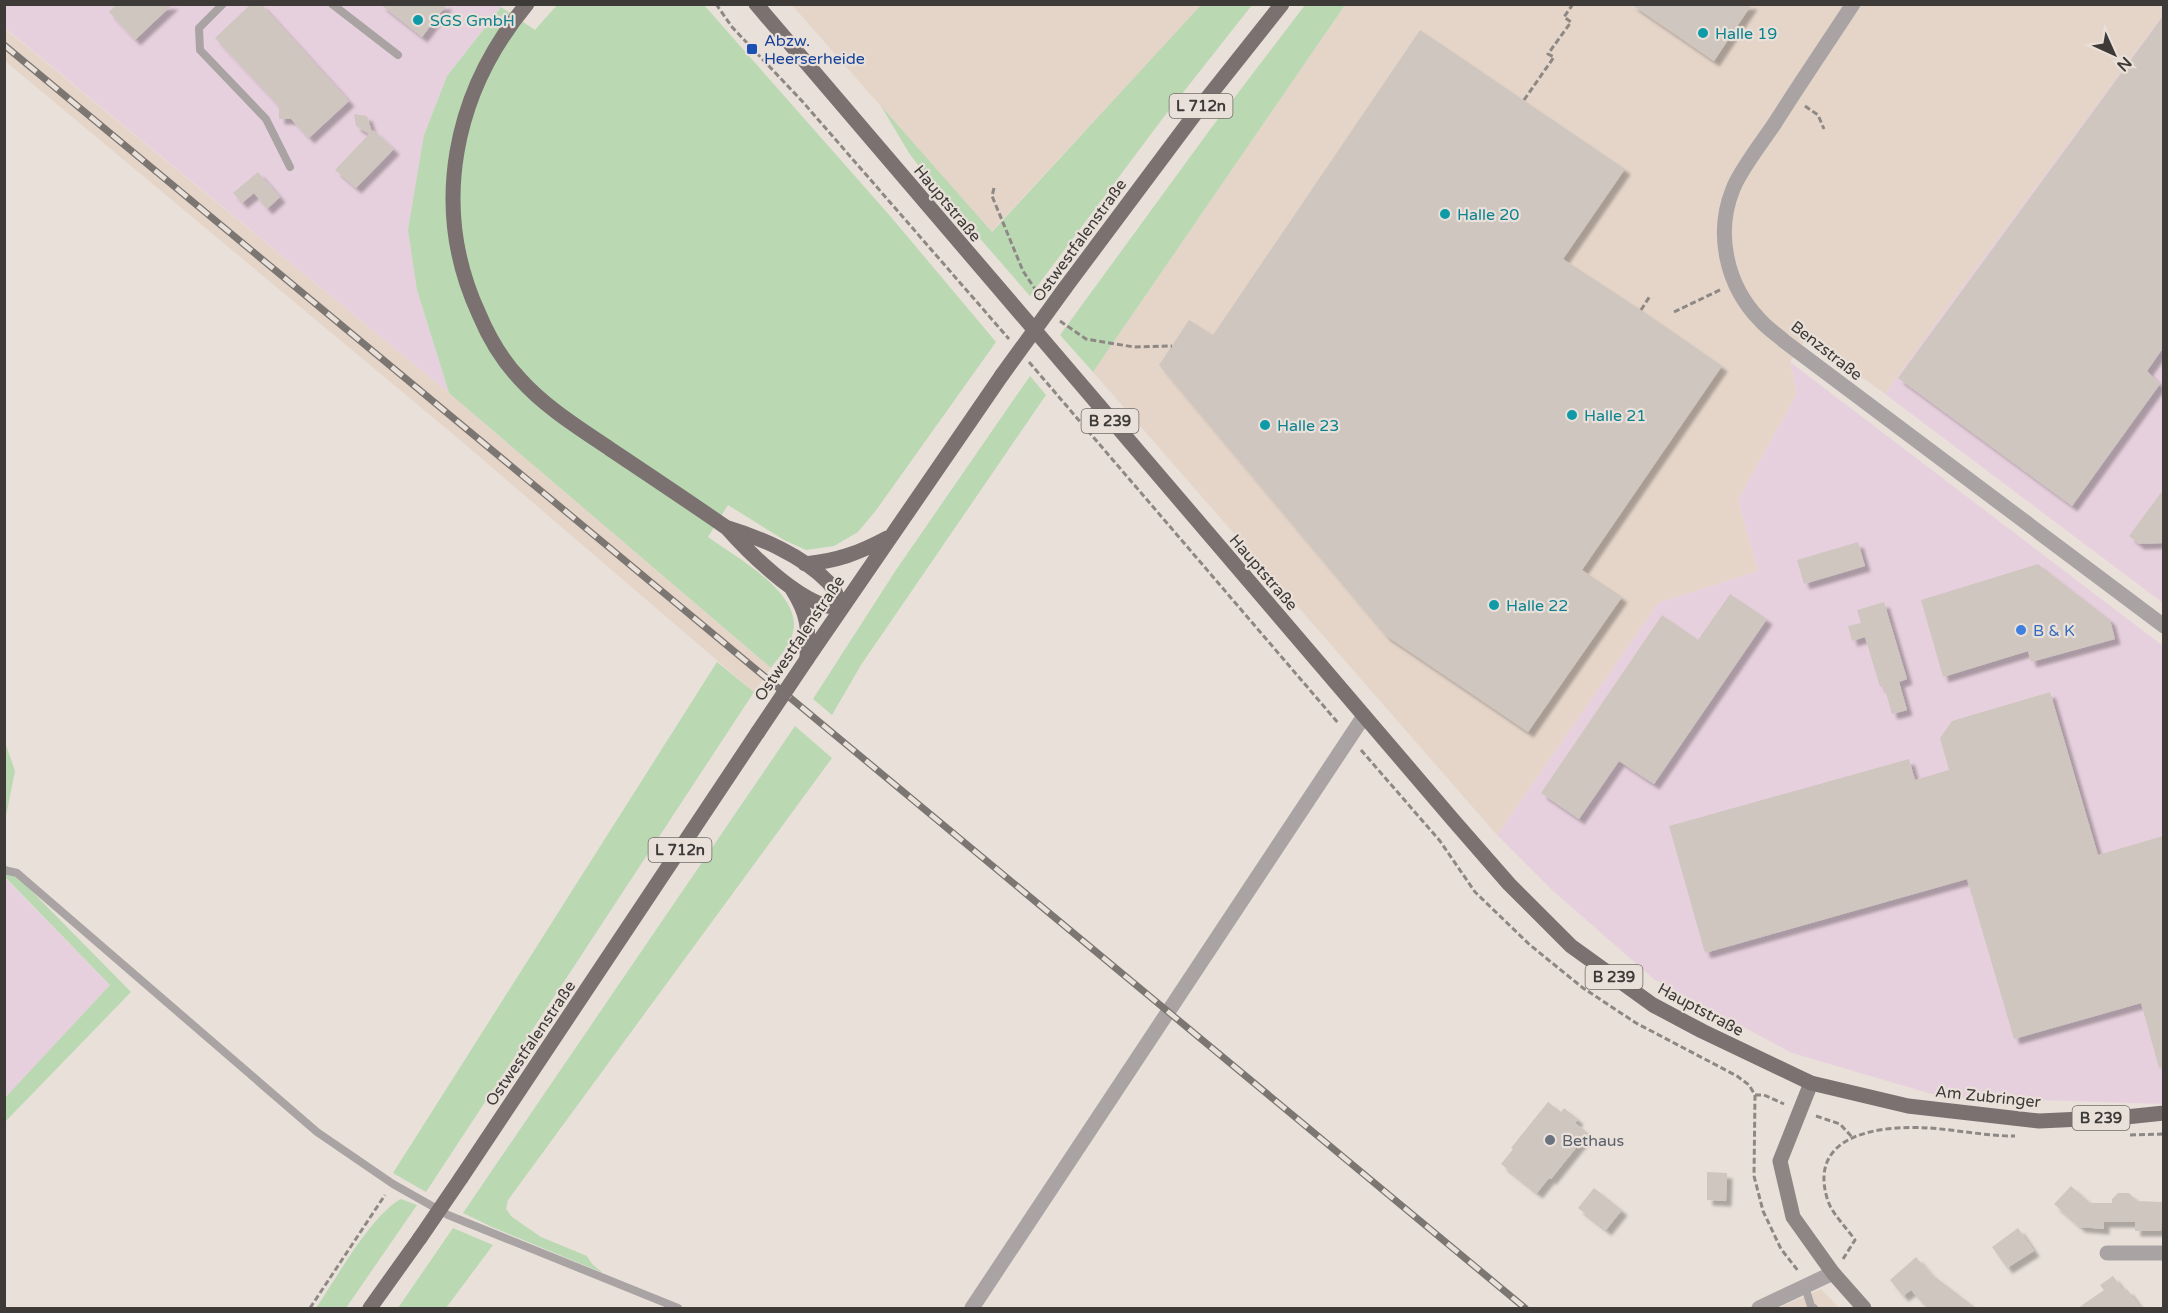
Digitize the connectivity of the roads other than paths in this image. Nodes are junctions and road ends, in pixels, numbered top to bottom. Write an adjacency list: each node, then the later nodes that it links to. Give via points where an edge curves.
1 (223, 4): 8 (lane, via 199,28 200,51 266,119)
2 (332, 4): 7 (lane)
3 (527, 4): 9 (main road, via 497,46 475,87 454,166 456,242 472,301 485,329 521,381 570,422)
4 (756, 4): 16 (main road, Hauptstraße / B 239)
5 (1282, 4): 10 (main road, Ostwestfalenstraße / L 712n, bridge, via 1065,288)
6 (1853, 4): 14 (street, Benzstraße, via 1733,188 1723,224 1734,283 1760,320 1784,340)
7 (398, 56)
8 (290, 167)
9 (727, 528): 11 (main road, via 757,537); 12 (main road)
10 (889, 538): 11 (main road, via 857,554); 13 (main road, Ostwestfalenstraße / L 712n)
11 (805, 564): 13 (main road, via 830,583)
12 (791, 586): 13 (main road, via 827,606); 15 (main road, via 807,620)
13 (841, 607): 15 (main road, Ostwestfalenstraße / L 712n)
14 (2163, 626)
15 (807, 659): 24 (main road, Ostwestfalenstraße / L 712n, bridge)
16 (1364, 716): 18 (main road, Hauptstraße / B 239, via 1509,884 1571,946 1653,1005); 26 (street)
17 (4, 870): 25 (lane, via 17,873 317,1132 393,1184 480,1229)
18 (1811, 1083): 19 (main road, Am Zubringer / B 239, via 1908,1106 2039,1120); 22 (street, via 1780,1161 1793,1217)
19 (2163, 1113)
20 (2107, 1253): 21 (street)
21 (2163, 1253)
22 (1833, 1273): 23 (street); 29 (street)
23 (1805, 1287): 27 (street); 28 (lane)
24 (370, 1308)
25 (678, 1308)
26 (972, 1308)
27 (1759, 1308)
28 (1814, 1308)
29 (1864, 1308)

